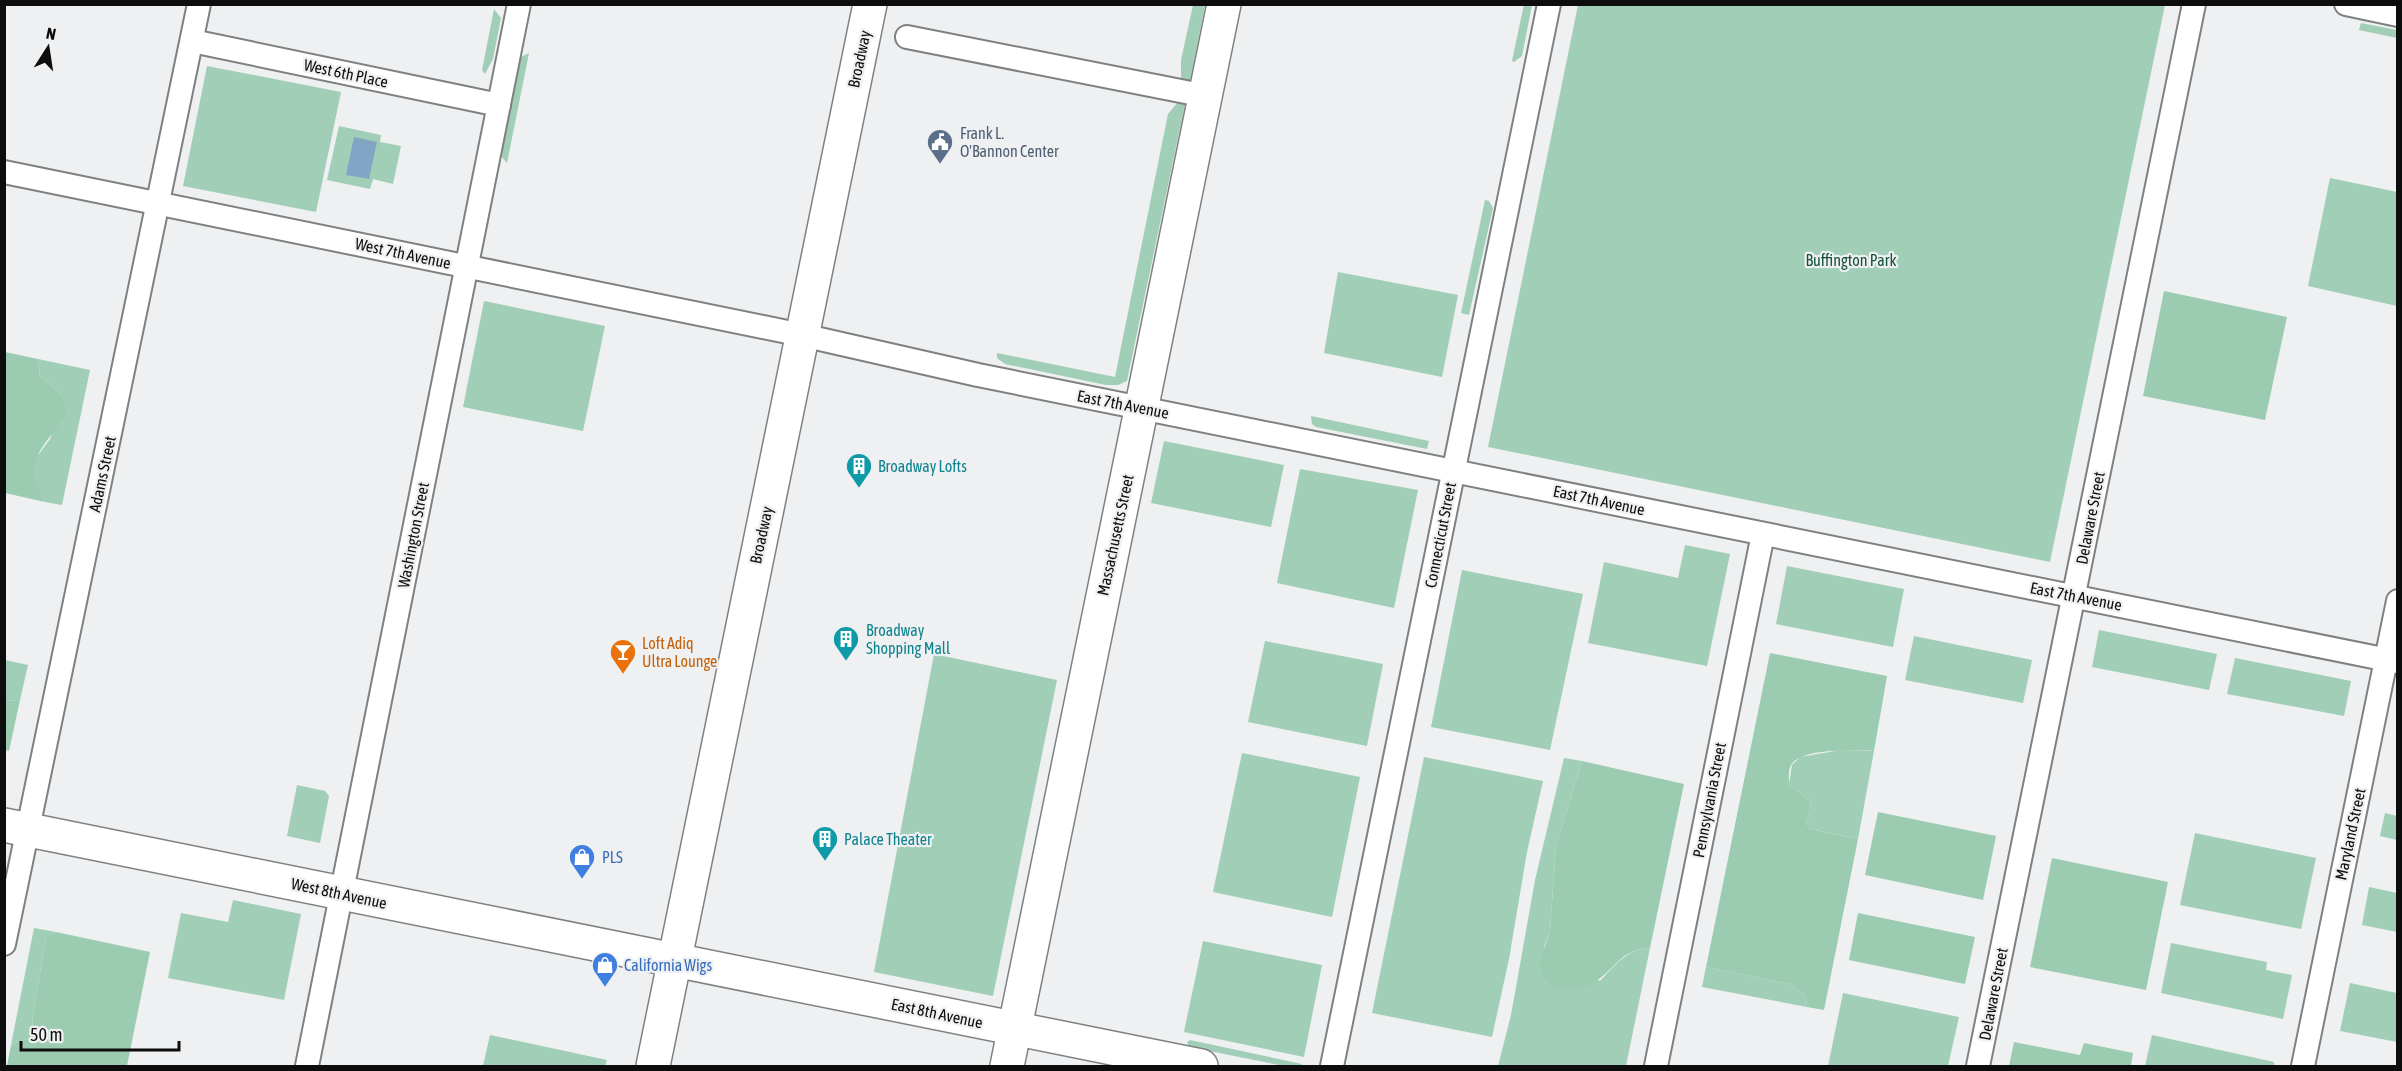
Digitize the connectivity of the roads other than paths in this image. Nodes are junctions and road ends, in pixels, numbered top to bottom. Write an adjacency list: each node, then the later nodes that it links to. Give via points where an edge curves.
1 (199, 4): 10 (street, Adams Street)
2 (519, 4): 12 (street, Washington Street)
3 (870, 4): 16 (street, Broadway)
4 (1224, 4): 11 (street, Massachusetts Street)
5 (1549, 4): 18 (street, Connecticut Street)
6 (2194, 4): 20 (street, Delaware Street)
7 (2346, 4): 8 (street)
8 (2397, 15)
9 (907, 37): 11 (street)
10 (192, 41): 12 (street, West 6th Place); 14 (street, Adams Street)
11 (1206, 96): 17 (street, Massachusetts Street)
12 (499, 105): 15 (street, Washington Street)
13 (4, 172): 14 (street, West 7th Avenue)
14 (159, 203): 15 (street, West 7th Avenue); 23 (street, Adams Street)
15 (467, 266): 16 (street, West 7th Avenue); 24 (street, Washington Street)
16 (802, 335): 17 (street, East 7th Avenue); 26 (street, Broadway)
17 (1142, 407): 18 (street, East 7th Avenue); 27 (street, Massachusetts Street)
18 (1453, 471): 19 (street, East 7th Avenue); 32 (street, Connecticut Street)
19 (1763, 534): 20 (street, East 7th Avenue); 33 (street, Pennsylvania Street)
20 (2074, 596): 22 (street, East 7th Avenue); 34 (street, Delaware Street)
21 (2397, 601): 22 (street, Maryland Street)
22 (2392, 661): 35 (street, Maryland Street)
23 (17, 827): 24 (street, West 8th Avenue); 25 (street, Adams Street)
24 (341, 894): 26 (street, West 8th Avenue); 28 (street, Washington Street)
25 (4, 944)
26 (674, 959): 27 (street, East 8th Avenue); 29 (street, Broadway)
27 (1014, 1029): 30 (street, Massachusetts Street); 31 (street, East 8th Avenue)
28 (307, 1066)
29 (653, 1066)
30 (1007, 1066)
31 (1201, 1066)
32 (1332, 1066)
33 (1656, 1066)
34 (1978, 1066)
35 (2302, 1066)

